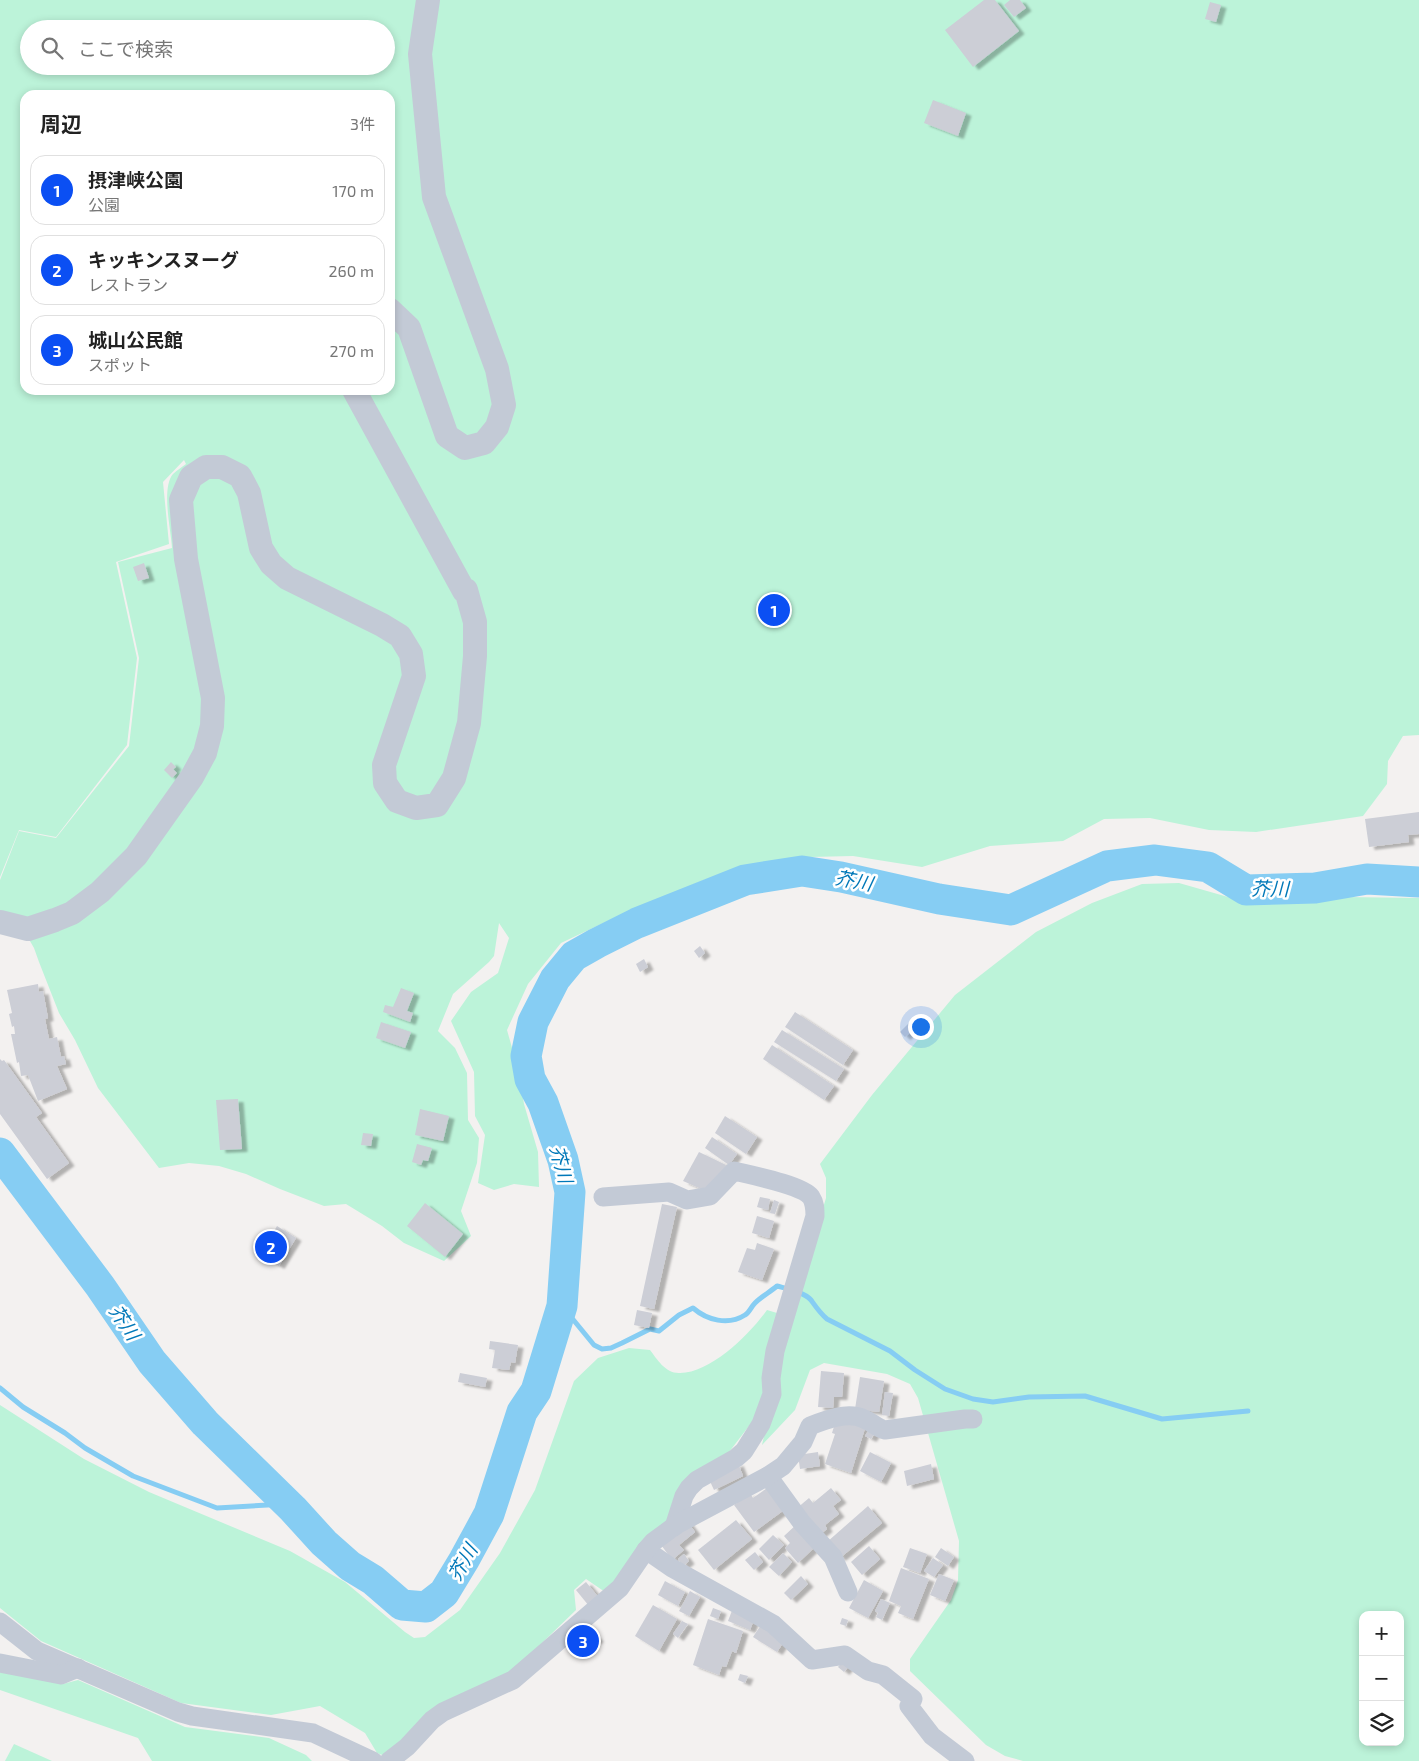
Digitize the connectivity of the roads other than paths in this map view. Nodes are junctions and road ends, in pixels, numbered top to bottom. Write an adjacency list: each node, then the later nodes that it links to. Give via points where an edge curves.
1 (428, 0): 2 (street, via 420,54 434,197 497,369 504,405 497,427 484,443 465,448 447,436 409,328)
2 (395, 315)
3 (357, 395): 4 (street, via 466,590 475,622 469,723 454,778 437,805 416,808 397,801 385,783 384,765 414,676 411,654 400,636 287,578 270,564 261,548 249,493 240,476 222,467 206,467 190,477 181,500 186,559 213,698 212,726 205,753 136,856 100,892 72,913 28,929)
4 (0, 922)
5 (603, 1198): 8 (street, via 669,1192 688,1200 710,1196 734,1171 796,1188 810,1195 814,1204 815,1216 775,1351 772,1394 761,1424 736,1458 689,1488)
6 (973, 1419): 7 (street, via 885,1430 862,1417 823,1421 810,1426 803,1442 784,1466)
7 (768, 1476): 8 (street); 10 (street, via 802,1523 833,1557)
8 (674, 1527): 9 (street)
9 (646, 1550): 15 (street, via 620,1588 513,1680 443,1712); 16 (street, via 680,1573 773,1624 812,1660 845,1655 868,1671 883,1675 913,1699 909,1706 932,1736)
10 (848, 1592)
11 (0, 1622): 13 (street, via 37,1651)
12 (0, 1662): 13 (street, via 61,1675)
13 (78, 1668): 14 (street, via 178,1712 313,1733)
14 (374, 1761)
15 (389, 1761)
16 (965, 1761)

